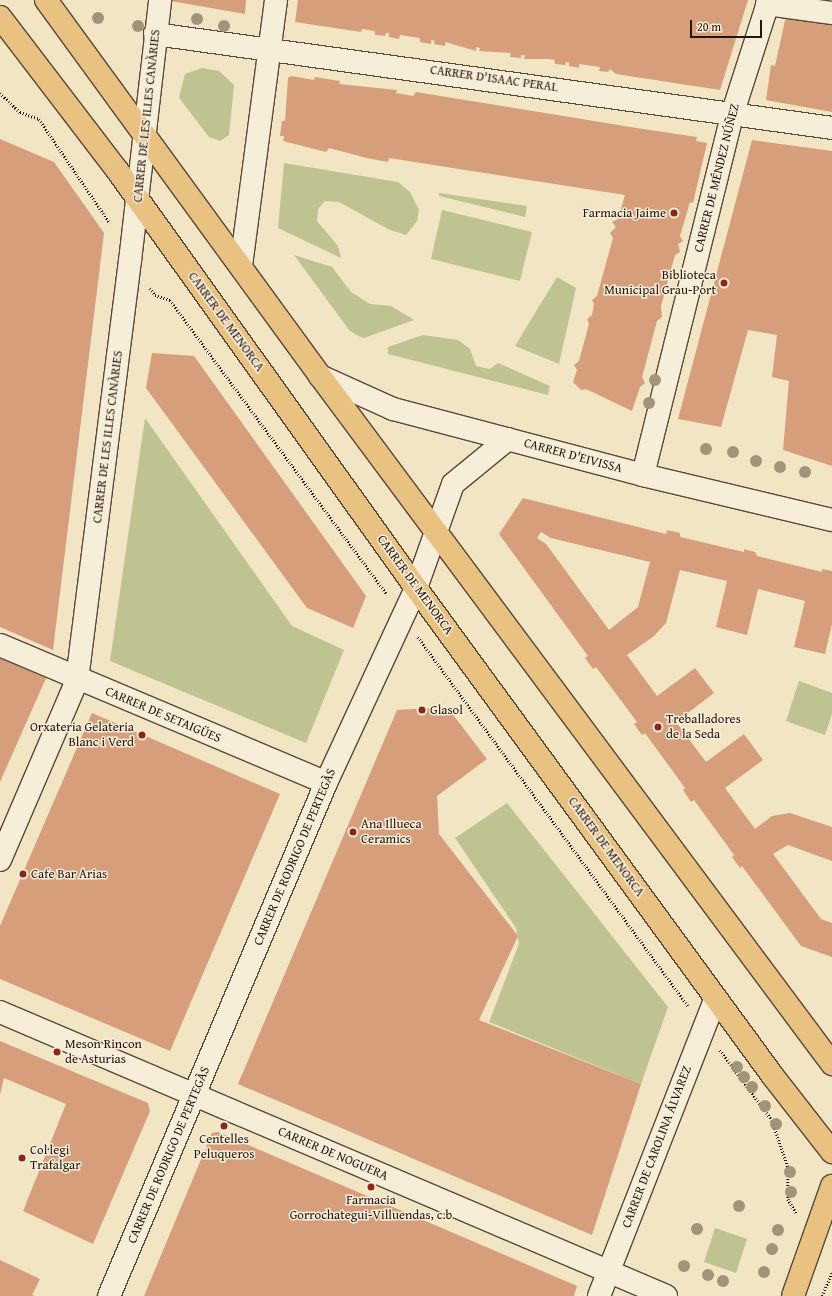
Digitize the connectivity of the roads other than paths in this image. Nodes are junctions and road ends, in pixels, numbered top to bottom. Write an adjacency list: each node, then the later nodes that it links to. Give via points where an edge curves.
1 (46, 0): 11 (main road)
2 (160, 0): 7 (street, CARRER DE LES ILLES CANÀRIES)
3 (276, 0): 8 (street)
4 (768, 2): 5 (street); 9 (street, CARRER DE MÉNDEZ NÚÑEZ)
5 (832, 14)
6 (0, 17): 12 (main road, CARRER DE MENORCA)
7 (155, 34): 8 (street, CARRER D'ISAAC PERAL); 11 (street, CARRER DE LES ILLES CANÀRIES)
8 (270, 48): 9 (street, CARRER D'ISAAC PERAL); 13 (street)
9 (733, 112): 10 (street, CARRER D'ISAAC PERAL); 16 (street, CARRER DE MÉNDEZ NÚÑEZ)
10 (832, 128)
11 (145, 132): 12 (street, CARRER DE LES ILLES CANÀRIES); 13 (main road)
12 (138, 199): 19 (main road, CARRER DE MENORCA); 21 (street, CARRER DE LES ILLES CANÀRIES)
13 (241, 266): 14 (main road)
14 (320, 376): 15 (street, CARRER D'EIVISSA, via 393,409); 18 (main road)
15 (508, 439): 16 (street, CARRER D'EIVISSA); 18 (street, CARRER DE RODRIGO DE PERTEGÀS, via 453,484)
16 (643, 475): 17 (street, CARRER D'EIVISSA)
17 (832, 520)
18 (435, 528): 19 (street, CARRER DE RODRIGO DE PERTEGÀS); 26 (main road)
19 (416, 588): 22 (street, CARRER DE RODRIGO DE PERTEGÀS); 24 (main road, CARRER DE MENORCA)
20 (0, 645): 21 (street, CARRER DE SETAIGÜES)
21 (78, 680): 22 (street, CARRER DE SETAIGÜES); 23 (street, CARRER DE LES ILLES CANÀRIES)
22 (326, 783): 27 (street, CARRER DE RODRIGO DE PERTEGÀS)
23 (0, 860)
24 (716, 998): 28 (main road, CARRER DE MENORCA); 30 (street, CARRER DE CAROLINA ÁLVAREZ)
25 (0, 1012): 27 (street, CARRER DE NOGUERA)
26 (832, 1064)
27 (194, 1095): 30 (street, CARRER DE NOGUERA); 31 (street, CARRER DE RODRIGO DE PERTEGÀS)
28 (832, 1152)
29 (832, 1186): 34 (main road)
30 (608, 1271): 32 (street, CARRER DE CAROLINA ÁLVAREZ); 33 (street, CARRER DE NOGUERA)
31 (109, 1296)
32 (600, 1296)
33 (666, 1296)
34 (793, 1296)

